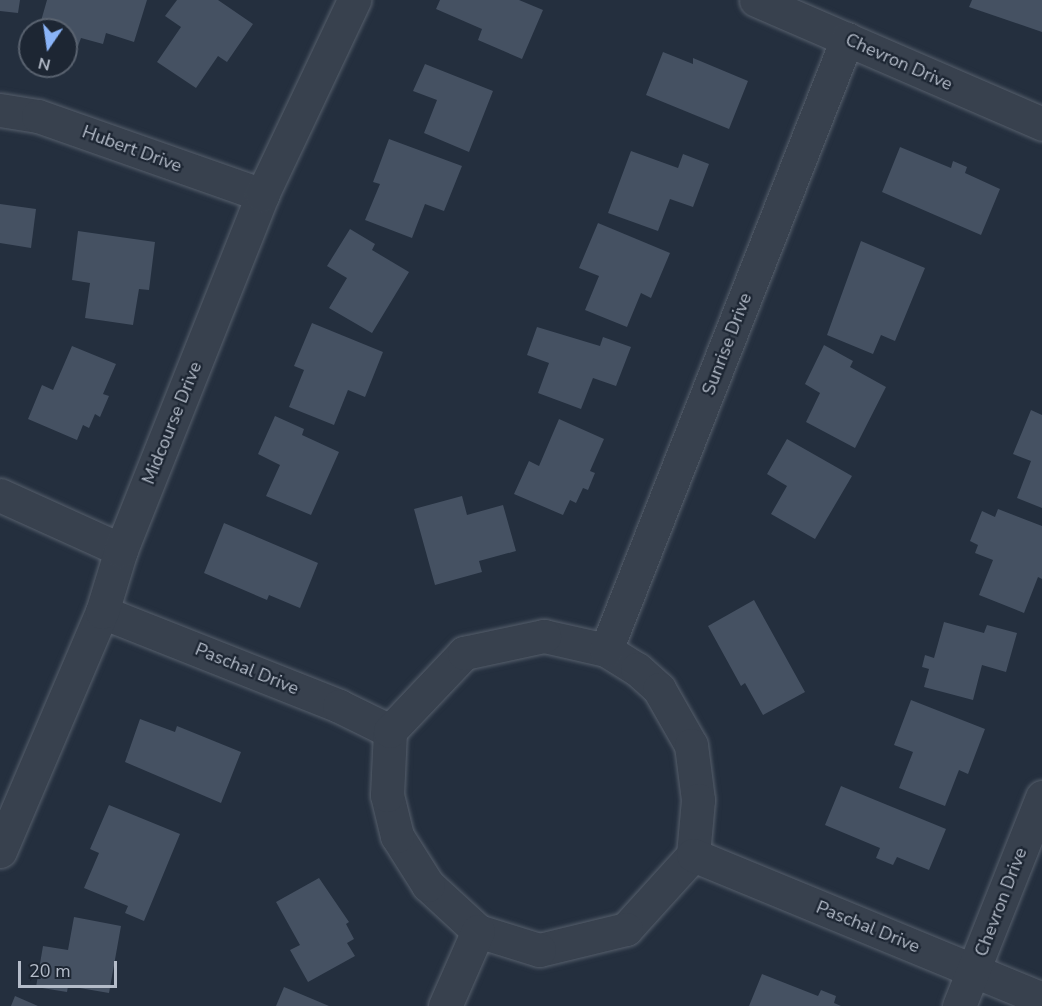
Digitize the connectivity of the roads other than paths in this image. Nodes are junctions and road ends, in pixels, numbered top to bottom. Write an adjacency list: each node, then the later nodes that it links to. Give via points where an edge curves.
1 (354, 0): 6 (street, Midcourse Drive)
2 (756, 0): 3 (street, Chevron Drive)
3 (847, 39): 5 (street, Chevron Drive); 10 (street, Sunrise Drive)
4 (0, 110): 6 (street, Hubert Drive, via 38,116)
5 (1042, 124)
6 (262, 195): 8 (street, Midcourse Drive)
7 (0, 495): 8 (street)
8 (121, 550): 9 (street, Midcourse Drive)
9 (102, 612): 11 (street, Paschal Drive, via 339,706); 13 (street, Midcourse Drive)
10 (606, 650): 11 (street, via 544,636 464,653); 14 (street, via 637,669 659,689 691,745 698,800)
11 (390, 731): 15 (street, via 387,795 397,836 428,885)
12 (1042, 797): 16 (street, Chevron Drive)
13 (0, 851)
14 (693, 855): 15 (street, via 626,929 539,950); 16 (street, Paschal Drive)
15 (478, 931): 18 (street)
16 (974, 970): 17 (street, Paschal Drive); 19 (street, Chevron Drive)
17 (1042, 999)
18 (445, 1006)
19 (959, 1006)

